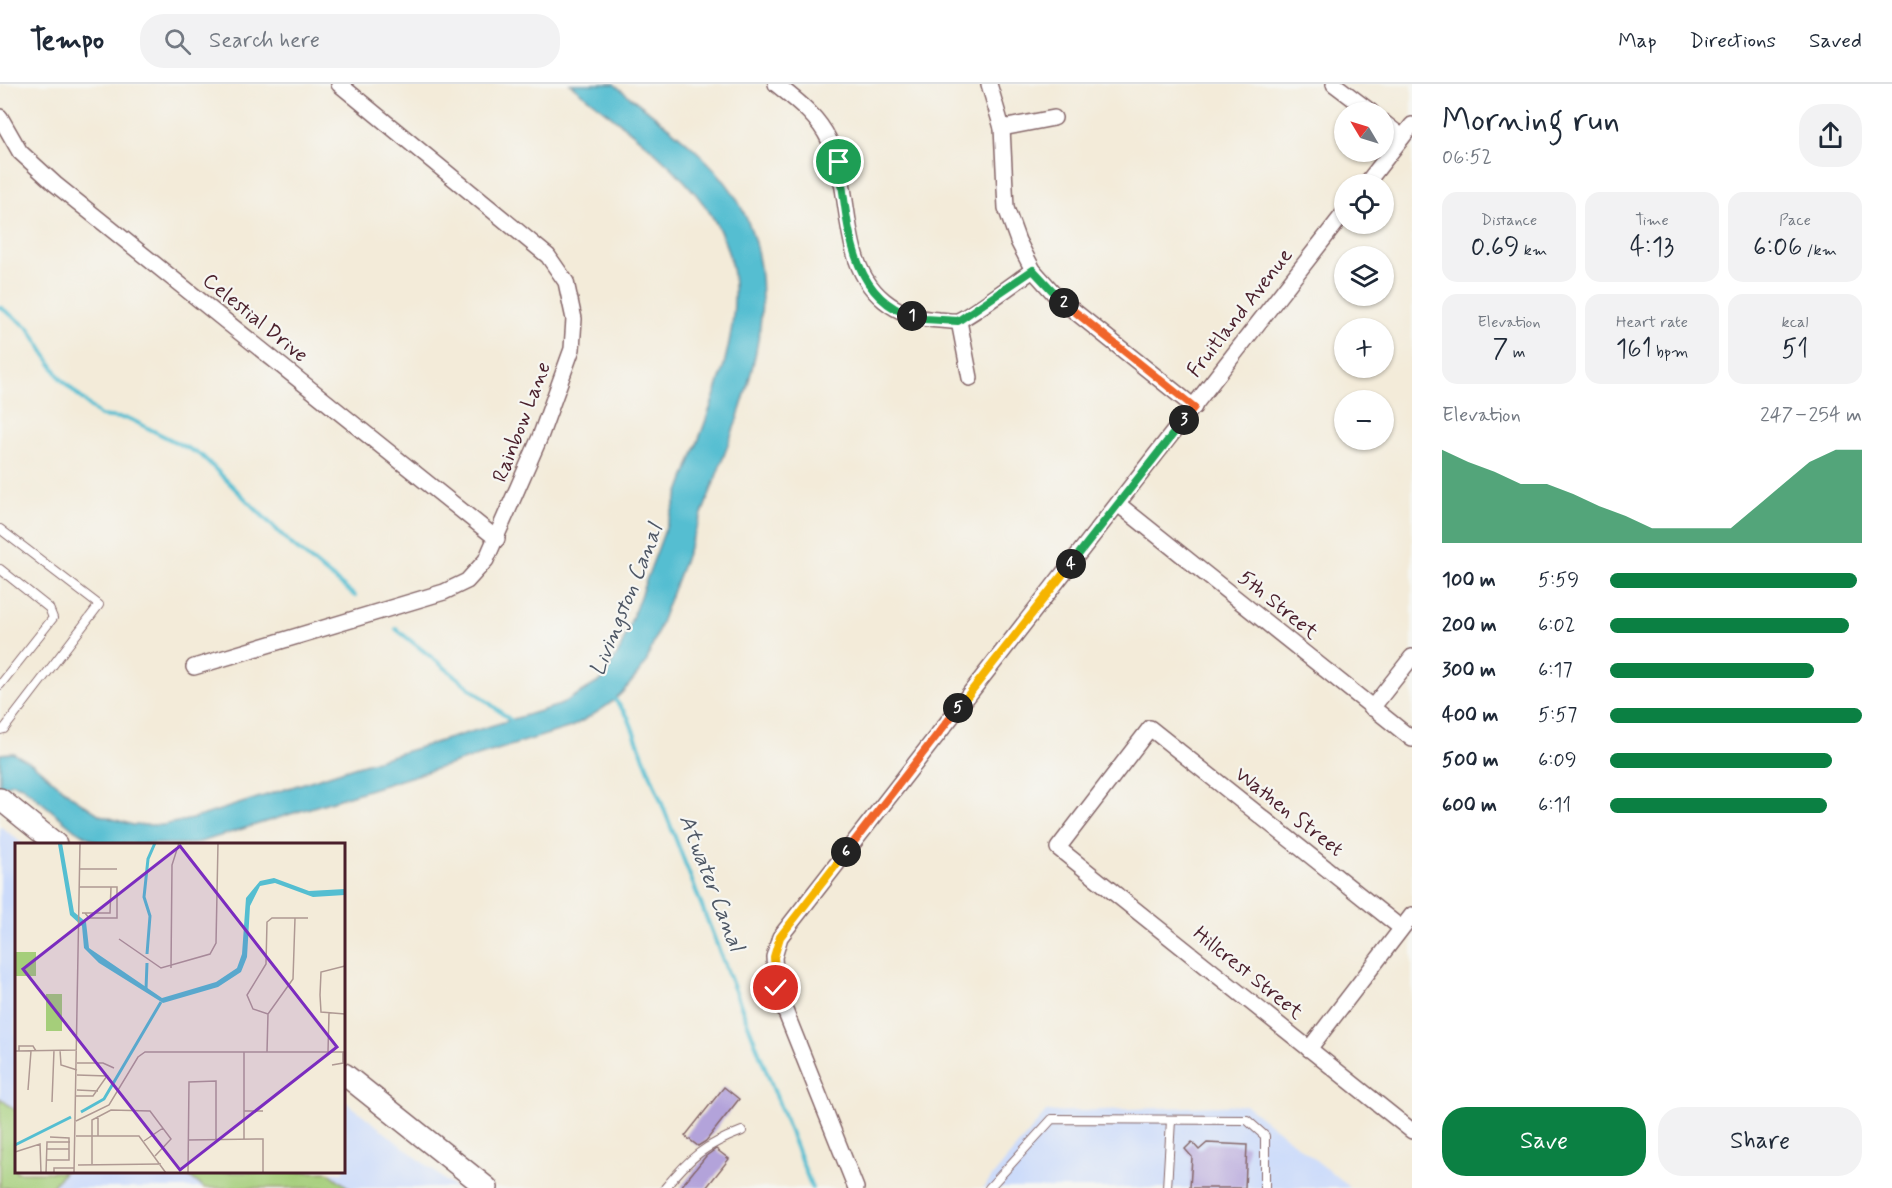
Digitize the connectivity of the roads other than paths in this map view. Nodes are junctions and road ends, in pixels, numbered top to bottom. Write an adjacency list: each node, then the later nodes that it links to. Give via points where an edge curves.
1 (339, 84): 18 (street, Rainbow Lane, via 549,256 566,282 574,319 572,349)
2 (776, 84): 13 (street, via 808,111 828,137 839,162 854,251 864,280 877,297 908,315)
3 (989, 84): 8 (street)
4 (1334, 84): 5 (street)
5 (1358, 102)
6 (0, 117): 18 (street, Celestial Drive, via 20,152 55,184)
7 (1054, 118): 8 (street)
8 (1002, 128): 12 (street, via 1006,208)
9 (1407, 131): 10 (street)
10 (1374, 174)
11 (1334, 226): 15 (street, Fruitland Avenue)
12 (1033, 270): 13 (street); 15 (street, via 1058,298)
13 (958, 321): 14 (street)
14 (970, 378)
15 (1194, 407): 16 (street, Fruitland Avenue)
16 (1118, 504): 23 (street, 5th Street); 38 (street, Fruitland Avenue, via 780,937 774,957 776,988)
17 (0, 529): 25 (lane, via 99,604)
18 (497, 539): 21 (street, Rainbow Lane, via 486,560 467,581 444,592)
19 (0, 569): 22 (lane, via 49,608 53,618)
20 (1412, 657): 23 (street)
21 (194, 667)
22 (0, 686)
23 (1372, 708): 26 (street, 5th Street)
24 (1150, 729): 30 (street, Wathen Street); 31 (street, Hillcrest Street, via 1058,848)
25 (0, 730)
26 (1412, 739)
27 (0, 799): 28 (main road)
28 (55, 843)
29 (1412, 915): 30 (street)
30 (1401, 928): 31 (street)
31 (1309, 1049): 35 (street, Hillcrest Street)
32 (345, 1075): 36 (main road)
33 (1171, 1120): 39 (lane, via 1052,1119); 40 (lane); 41 (lane, via 1247,1120 1265,1136)
34 (742, 1131): 37 (lane, via 711,1143 684,1163)
35 (1412, 1131)
36 (487, 1188)
37 (665, 1188)
38 (856, 1188)
39 (989, 1188)
40 (1167, 1188)
41 (1266, 1188)

